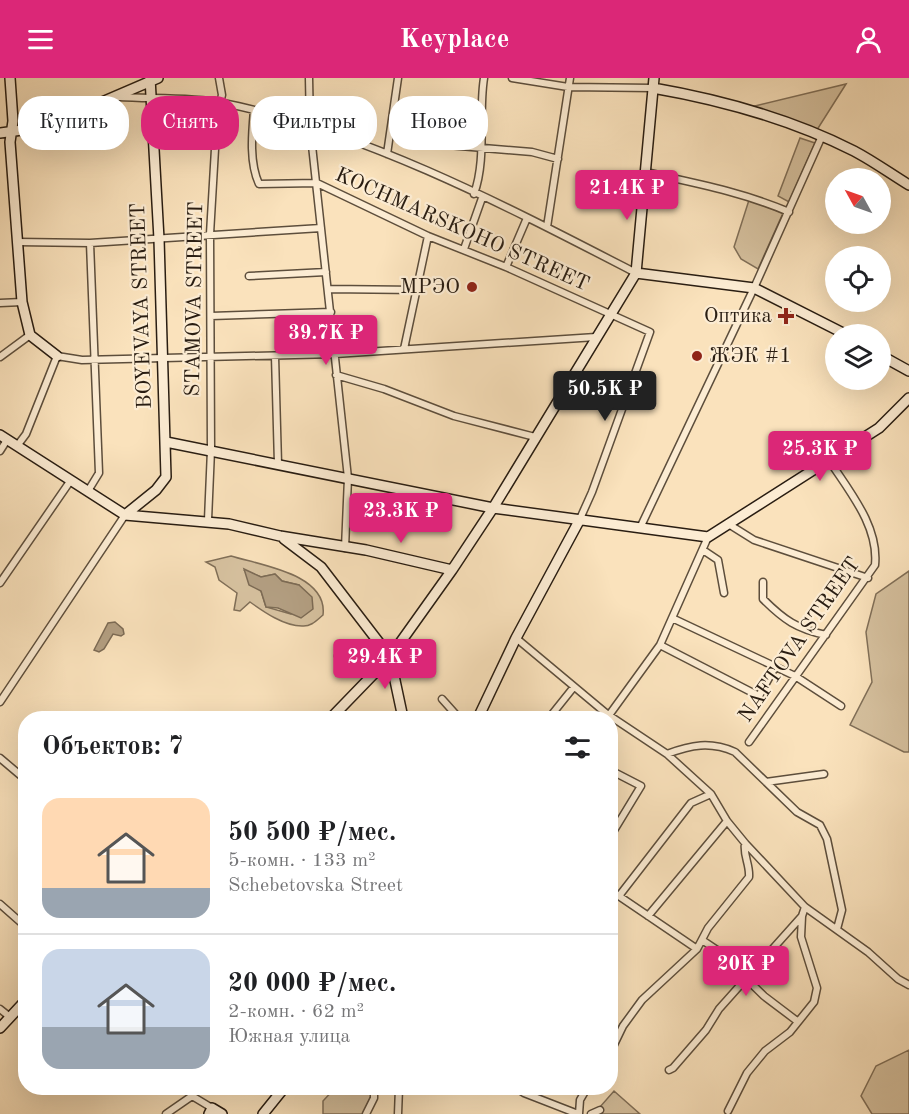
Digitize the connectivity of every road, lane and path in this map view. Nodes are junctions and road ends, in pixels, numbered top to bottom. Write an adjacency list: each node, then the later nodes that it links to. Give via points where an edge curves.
1 (10, 78): 17 (main road)
2 (219, 78): 13 (street, STAMOVA STREET)
3 (309, 78): 14 (street)
4 (398, 78): 27 (street)
5 (484, 78): 15 (street)
6 (512, 78): 10 (street)
7 (570, 78): 10 (street)
8 (152, 80): 11 (main road); 12 (main road, BOYEVAYA STREET)
9 (653, 86): 10 (street); 19 (main road, via 732,104); 29 (main road)
10 (568, 87): 28 (street)
11 (120, 96)
12 (154, 96)
13 (222, 96)
14 (309, 96)
15 (483, 96)
16 (18, 130): 17 (main road)
17 (11, 131): 18 (main road); 41 (main road)
18 (0, 133)
19 (822, 136): 31 (main road); 34 (street)
20 (488, 149): 28 (street, via 532,152)
21 (156, 150): 40 (main road, BOYEVAYA STREET)
22 (216, 150): 38 (street, STAMOVA STREET)
23 (253, 150): 30 (street, KOCHMARSKOHO STREET, via 259,184)
24 (313, 150): 30 (street)
25 (376, 150): 27 (street)
26 (480, 150): 32 (street)
27 (387, 154): 32 (street)
28 (558, 159): 36 (street)
29 (645, 172): 34 (street, via 718,187); 46 (main road)
30 (317, 183): 37 (street); 39 (street, KOCHMARSKOHO STREET)
31 (909, 185)
32 (474, 194): 33 (street)
33 (482, 198): 35 (street); 43 (street)
34 (789, 212): 48 (street)
35 (527, 218): 36 (street); 44 (street)
36 (547, 227): 46 (street)
37 (321, 228): 38 (street); 45 (street)
38 (210, 234): 40 (street); 55 (street, STAMOVA STREET)
39 (428, 236): 43 (street, KOCHMARSKOHO STREET); 50 (street)
40 (159, 239): 42 (street); 66 (main road, BOYEVAYA STREET)
41 (18, 242): 42 (street); 51 (main road)
42 (90, 243): 65 (street)
43 (464, 249): 44 (street, KOCHMARSKOHO STREET)
44 (506, 267): 54 (street, KOCHMARSKOHO STREET)
45 (326, 272): 47 (street); 49 (street)
46 (636, 273): 48 (main road); 54 (main road)
47 (249, 276)
48 (754, 288): 56 (main road); 87 (street)
49 (328, 289): 50 (street); 53 (street)
50 (418, 290): 59 (street)
51 (22, 302): 52 (street); 57 (main road)
52 (0, 303)
53 (331, 312): 55 (street); 60 (street)
54 (610, 314): 58 (main road); 85 (street, KOCHMARSKOHO STREET, via 650,332)
55 (211, 316): 62 (street, STAMOVA STREET)
56 (825, 324)
57 (30, 335): 61 (main road); 64 (street)
58 (596, 337): 59 (street); 72 (main road)
59 (404, 349): 60 (street)
60 (335, 354): 63 (street); 69 (street)
61 (57, 356): 65 (street); 74 (street, via 26,434)
62 (210, 356): 63 (street); 66 (street); 75 (street, STAMOVA STREET)
63 (275, 356): 78 (street)
64 (0, 357)
65 (94, 359): 66 (street); 81 (street, via 99,473)
66 (162, 359): 73 (main road, BOYEVAYA STREET)
67 (891, 361): 68 (main road)
68 (909, 371)
69 (336, 375): 72 (street, via 454,416); 79 (street)
70 (909, 398): 77 (main road, via 879,428)
71 (3, 437): 74 (main road); 76 (street)
72 (535, 437): 82 (main road)
73 (166, 442): 75 (main road); 83 (main road, BOYEVAYA STREET, via 166,477)
74 (17, 446): 80 (main road)
75 (211, 450): 78 (main road); 84 (street, STAMOVA STREET)
76 (0, 451)
77 (829, 460): 86 (main road); 93 (street, NAFTOVA STREET, via 861,509 877,551)
78 (278, 464): 79 (main road)
79 (348, 478): 82 (main road); 90 (street)
80 (71, 480): 81 (main road); 95 (street)
81 (88, 491): 83 (main road)
82 (493, 508): 85 (main road); 92 (main road)
83 (125, 514): 84 (main road); 108 (street)
84 (208, 520): 88 (main road)
85 (579, 521): 87 (main road); 99 (main road)
86 (730, 525): 89 (main road); 93 (street, via 754,540)
87 (640, 528): 89 (main road)
88 (280, 536): 90 (main road); 101 (main road, via 321,567)
89 (708, 537): 91 (street)
90 (345, 548): 92 (main road)
91 (703, 550): 96 (street, via 718,560); 97 (street)
92 (452, 570): 103 (main road)
93 (868, 578): 98 (street, NAFTOVA STREET)
94 (763, 582): 98 (street, via 763,599 770,607 801,630)
95 (0, 583)
96 (724, 592)
97 (672, 618): 100 (street); 104 (street)
98 (826, 635): 105 (street, NAFTOVA STREET)
99 (516, 638): 106 (street); 113 (main road)
100 (660, 645): 104 (street, via 759,696); 116 (street)
101 (381, 650): 102 (street); 103 (main road)
102 (338, 656)
103 (390, 657): 110 (main road); 111 (main road)
104 (775, 667): 105 (street)
105 (795, 676): 109 (street); 118 (street, NAFTOVA STREET)
106 (573, 688): 114 (street); 115 (street)
107 (442, 699): 112 (street)
108 (0, 702)
109 (841, 706)
110 (338, 711)
111 (402, 711)
112 (453, 711)
113 (481, 711)
114 (555, 711)
115 (601, 711)
116 (612, 711)
117 (618, 723): 119 (street)
118 (749, 742)
119 (667, 754): 124 (street, via 692,745 722,746 735,752); 125 (street)
120 (0, 758): 121 (street)
121 (18, 773)
122 (618, 774): 127 (street, via 641,786)
123 (824, 774): 124 (street)
124 (766, 782): 135 (street, via 797,812 820,825 827,839 842,910)
125 (711, 794): 126 (street); 129 (street, via 691,803)
126 (727, 821): 128 (street); 132 (street)
127 (618, 824)
128 (745, 843): 131 (street); 136 (street, via 743,854 750,867 749,877)
129 (619, 896): 132 (street)
130 (0, 904): 134 (street)
131 (805, 907): 133 (street); 135 (street)
132 (648, 916): 137 (street)
133 (802, 916): 138 (street); 143 (street, via 801,937 817,988 814,1002)
134 (18, 920)
135 (837, 929): 139 (street)
136 (702, 940): 137 (street); 138 (street)
137 (697, 950): 145 (street, via 642,1000)
138 (745, 980): 143 (street); 146 (street)
139 (909, 984)
140 (18, 1008): 142 (main road)
141 (0, 1009): 142 (street)
142 (10, 1017): 144 (main road)
143 (797, 1021): 155 (street, via 747,1072)
144 (0, 1028)
145 (618, 1036)
146 (669, 1070)
147 (278, 1095): 158 (main road)
148 (374, 1095): 159 (street)
149 (399, 1095): 160 (street)
150 (529, 1095): 161 (street)
151 (583, 1095): 161 (street)
152 (192, 1096): 154 (street); 156 (street)
153 (600, 1110): 162 (street)
154 (211, 1111): 157 (main road)
155 (728, 1111)
156 (166, 1114)
157 (222, 1114)
158 (263, 1114)
159 (366, 1114)
160 (398, 1114)
161 (578, 1114)
162 (591, 1114)

